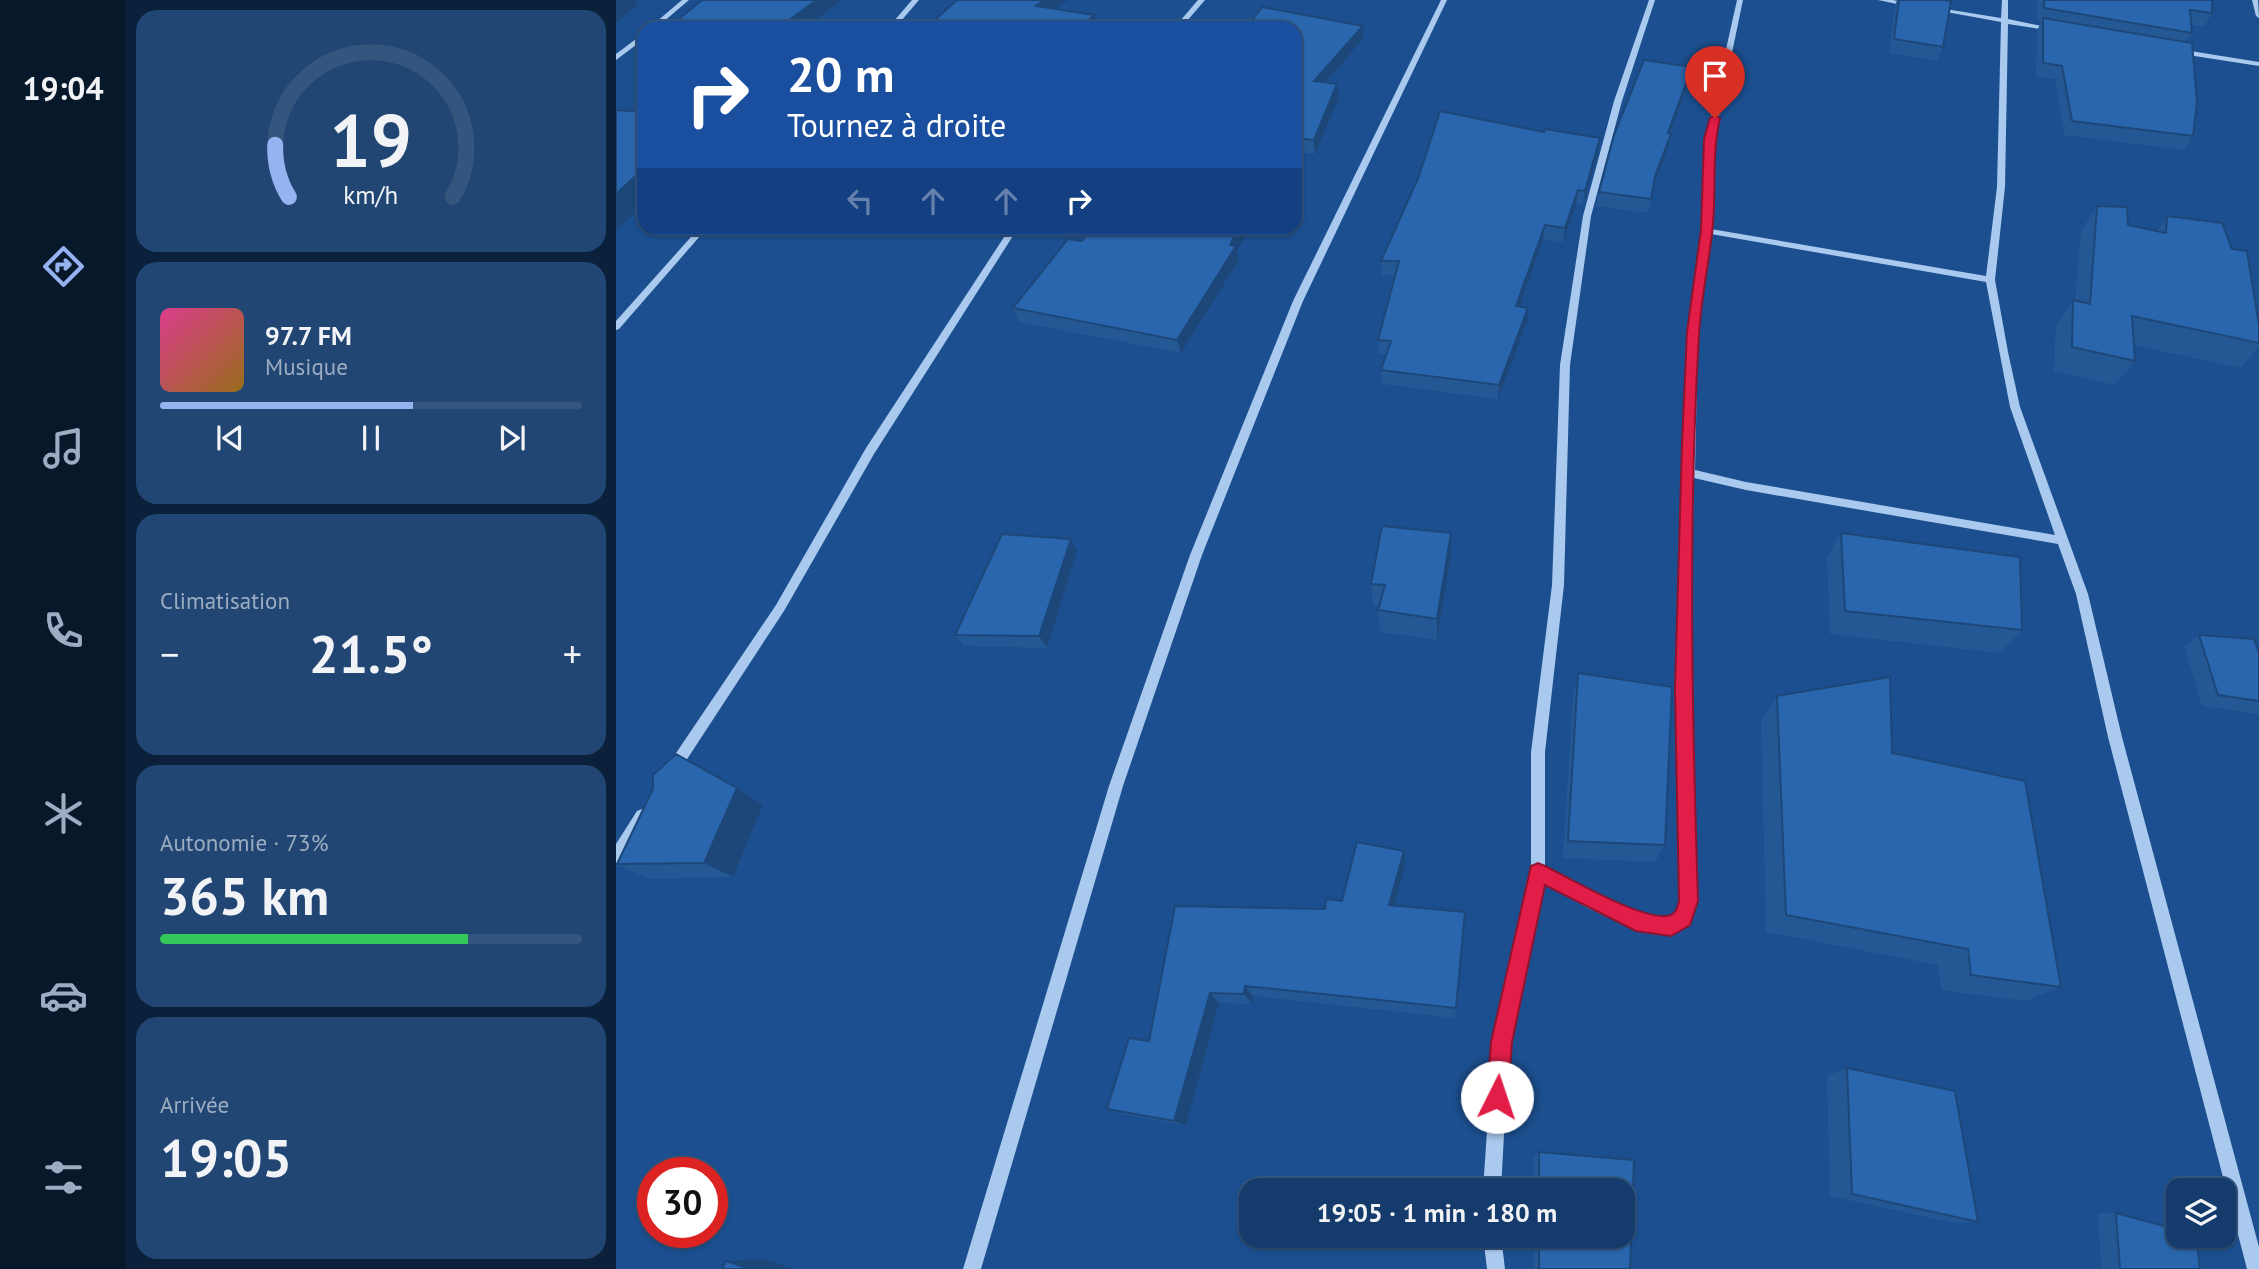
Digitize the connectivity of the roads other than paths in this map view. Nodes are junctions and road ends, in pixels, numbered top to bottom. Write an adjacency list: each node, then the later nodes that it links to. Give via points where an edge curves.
1 (686, 0): 11 (street)
2 (916, 0): 12 (street)
3 (1202, 0): 13 (street)
4 (1444, 0): 33 (street, via 1298,301 1196,555 1116,786)
5 (1652, 0): 30 (street, via 1587,216 1565,365 1558,585 1538,752)
6 (1740, 0): 20 (street, via 1710,139)
7 (1881, 0): 14 (street)
8 (2005, 0): 14 (street)
9 (2255, 0): 10 (street)
10 (2259, 16)
11 (660, 21)
12 (897, 21)
13 (1183, 21)
14 (2006, 21): 15 (street); 23 (street, via 2001,187)
15 (2068, 32)
16 (637, 41): 18 (street)
17 (2170, 49): 19 (street)
18 (616, 58)
19 (2259, 64)
20 (1707, 230): 23 (street); 25 (street, via 1693,332)
21 (697, 235): 24 (street)
22 (1009, 235): 27 (street, via 870,451 780,608)
23 (1990, 280): 26 (street, via 2014,407)
24 (616, 327)
25 (1688, 472): 26 (street); 30 (street, via 1683,689 1689,901 1683,918 1671,926 1636,922)
26 (2061, 540): 35 (street, via 2082,594 2122,764)
27 (668, 777)
28 (653, 800): 29 (street)
29 (616, 856)
30 (1538, 872): 31 (street, via 1502,1042)
31 (1493, 1178)
32 (1493, 1248): 34 (street)
33 (972, 1269)
34 (1496, 1269)
35 (2256, 1269)

